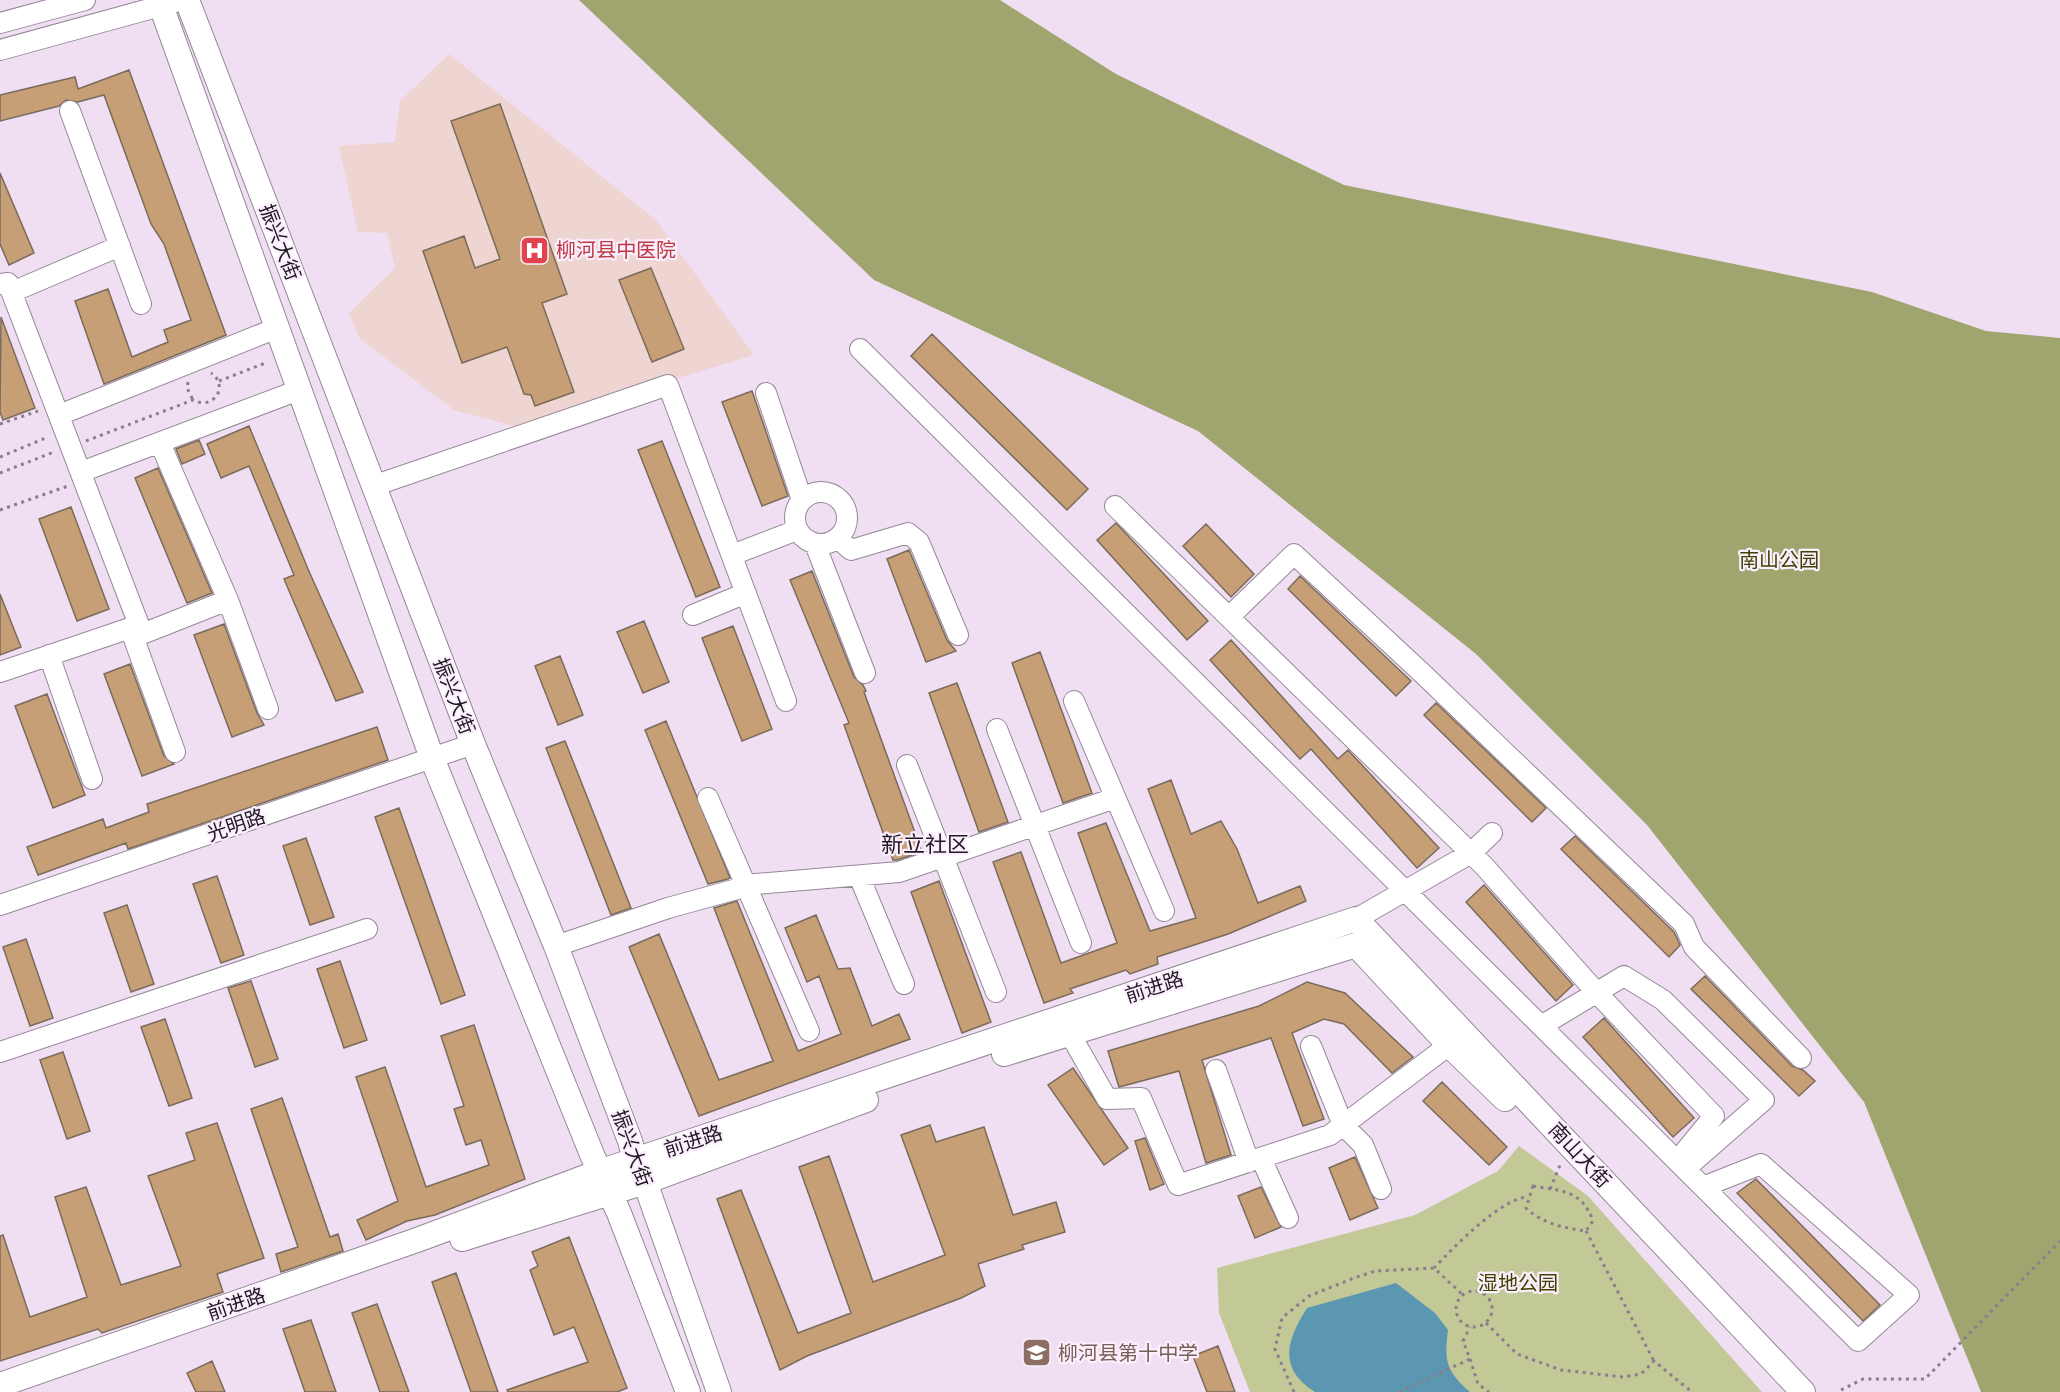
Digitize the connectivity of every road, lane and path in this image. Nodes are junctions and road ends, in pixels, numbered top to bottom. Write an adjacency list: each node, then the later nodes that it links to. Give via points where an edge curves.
1 (85, 0): 4 (street)
2 (188, 0): 25 (street, 振兴大街)
3 (168, 2): 5 (street); 10 (street, 振兴大街)
4 (0, 23)
5 (0, 50)
6 (70, 111): 7 (street)
7 (120, 246): 8 (street); 9 (street)
8 (6, 288): 19 (street)
9 (141, 304)
10 (277, 328): 12 (street, 振兴大街); 19 (street)
11 (860, 349): 59 (street)
12 (287, 355): 15 (path); 16 (street, 振兴大街)
13 (205, 371): 15 (path)
14 (194, 374): 18 (path, via 187,388)
15 (219, 381): 18 (path, via 220,391 215,399 204,404)
16 (299, 390): 21 (street); 48 (street, 振兴大街)
17 (766, 393): 26 (street)
18 (193, 400): 22 (path)
19 (57, 410): 20 (path); 22 (street)
20 (0, 424)
21 (160, 443): 24 (street); 34 (street)
22 (71, 446): 23 (path); 24 (street)
23 (0, 473)
24 (82, 476): 28 (path); 37 (street)
25 (373, 486): 32 (street, via 668,385); 46 (street, 振兴大街)
26 (802, 500): 29 (street, via 796,509); 30 (street, via 821,493 839,501 846,520)
27 (1115, 506): 36 (street)
28 (0, 510)
29 (797, 530): 31 (street); 32 (street)
30 (837, 538): 31 (street); 38 (street, via 851,550 908,533 919,542)
31 (815, 544): 41 (street)
32 (732, 555): 33 (street)
33 (746, 593): 35 (street); 42 (street)
34 (228, 600): 37 (street, via 142,634); 44 (street)
35 (693, 615)
36 (1229, 617): 55 (street); 76 (street, via 1293,554 1684,924 1694,947)
37 (134, 626): 39 (street); 47 (street)
38 (958, 635)
39 (49, 656): 40 (street); 50 (street)
40 (0, 672)
41 (865, 673)
42 (786, 701)
43 (1074, 701): 52 (street)
44 (268, 709)
45 (997, 729): 53 (street)
46 (473, 744): 48 (street, 光明路); 66 (street, 振兴大街)
47 (176, 752)
48 (432, 758): 60 (street, 光明路); 83 (street, 振兴大街)
49 (908, 765): 56 (street)
50 (92, 779)
51 (708, 798): 58 (street)
52 (1115, 798): 53 (street); 61 (street)
53 (1035, 825): 56 (street); 64 (street)
54 (1492, 833): 55 (street)
55 (1471, 853): 59 (street); 69 (street)
56 (943, 857): 57 (street, via 899,872); 68 (street)
57 (859, 876): 58 (street); 67 (street)
58 (746, 886): 66 (street); 71 (street)
59 (1406, 892): 62 (street); 70 (street)
60 (0, 905)
61 (1164, 910)
62 (1356, 919): 80 (street, 前进路); 108 (street, 南山大街)
63 (366, 929): 75 (street)
64 (1081, 943)
65 (1356, 945): 72 (street, 前进路); 73 (street, 南山大街)
66 (556, 946): 80 (street, 振兴大街)
67 (904, 984)
68 (996, 992)
69 (1597, 993): 70 (street); 82 (street, via 1714,1116); 82 (street, via 1624,976 1664,1000 1764,1100)
70 (1541, 1026): 82 (street)
71 (809, 1031)
72 (1070, 1034): 81 (street, via 1107,1099 1142,1098 1179,1185); 84 (street, 前进路, via 914,1082)
73 (1449, 1045): 78 (street); 79 (street, 南山大街)
74 (1311, 1046): 78 (street)
75 (0, 1052)
76 (1801, 1058)
77 (1216, 1070): 81 (street)
78 (1343, 1125): 81 (street, via 1330,1135); 86 (street, via 1363,1145)
79 (1563, 1155): 87 (path); 107 (street, 南山大街)
80 (634, 1160): 83 (street, 前进路); 84 (street, 振兴大街)
81 (1255, 1160): 89 (street)
82 (1681, 1165): 85 (street)
83 (604, 1182): 84 (street, 前进路); 98 (street, 前进路, via 417,1240); 100 (street, 前进路, via 425,1251); 101 (street, 振兴大街)
84 (645, 1182): 102 (street, 振兴大街)
85 (1703, 1187): 85 (street, via 1858,1341 1909,1295 1761,1164)
86 (1381, 1189)
87 (1550, 1189): 88 (path, via 1533,1186); 90 (path, via 1570,1192 1588,1206 1593,1221)
88 (1528, 1197): 90 (path, via 1526,1208 1539,1220); 92 (path, via 1520,1197 1496,1213)
89 (1288, 1218)
90 (1586, 1231): 97 (path)
91 (2060, 1240): 99 (path, via 1925,1379 1863,1379)
92 (1434, 1268): 93 (path); 103 (path, via 1376,1271 1354,1278 1309,1296 1282,1318 1275,1349)
93 (1463, 1295): 94 (path, via 1475,1292 1486,1296 1492,1307); 95 (path, via 1457,1305 1457,1316)
94 (1485, 1323): 95 (path); 97 (path, via 1517,1354 1561,1370 1623,1377 1641,1374)
95 (1470, 1327): 96 (path, via 1463,1341)
96 (1470, 1359): 104 (path); 105 (path, via 1478,1384)
97 (1654, 1361): 106 (path)
98 (0, 1385)
99 (1841, 1390)
100 (31, 1392)
101 (688, 1392)
102 (719, 1392)
103 (1294, 1392)
104 (1399, 1392)
105 (1489, 1392)
106 (1692, 1392)
107 (1789, 1392)
108 (1803, 1392)

